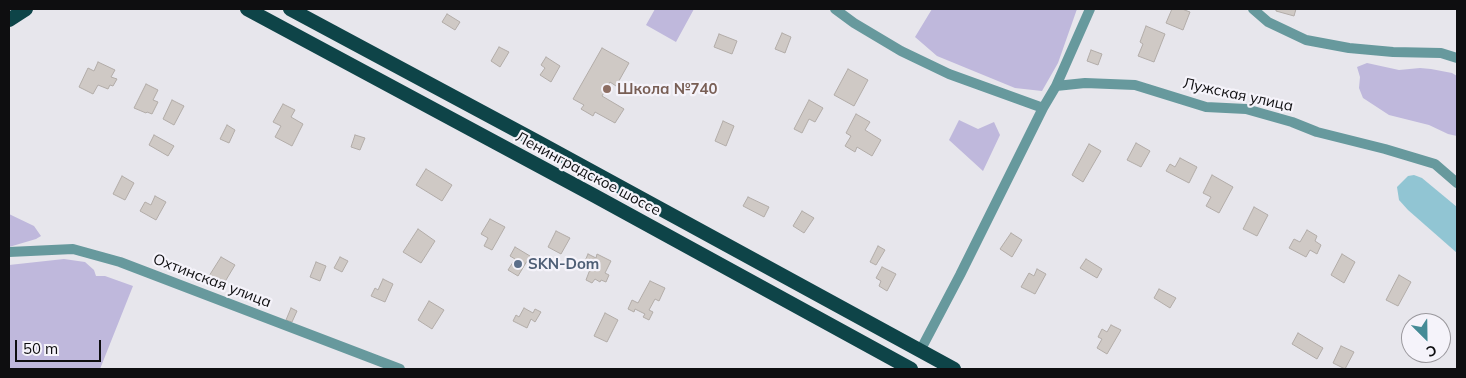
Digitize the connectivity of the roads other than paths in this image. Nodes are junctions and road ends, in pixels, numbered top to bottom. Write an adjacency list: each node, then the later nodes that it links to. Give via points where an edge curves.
1 (26, 9): 7 (highway)
2 (247, 9): 15 (highway, Ленинградское шоссе, via 587,191)
3 (290, 9): 13 (highway, Ленинградское шоссе)
4 (835, 9): 10 (street, via 901,51 949,74)
5 (1090, 9): 9 (street)
6 (1253, 9): 8 (street, via 1276,27 1306,40 1349,48 1441,53)
7 (9, 20)
8 (1457, 58)
9 (1056, 86): 10 (street); 11 (street, Лужская улица, via 1084,83 1135,85 1206,107 1246,110 1435,164)
10 (1043, 108): 13 (street)
11 (1457, 183)
12 (9, 252): 14 (street, Охтинская улица, via 73,249 120,262)
13 (920, 351): 16 (highway, Ленинградское шоссе)
14 (400, 369)
15 (909, 369)
16 (954, 369)

